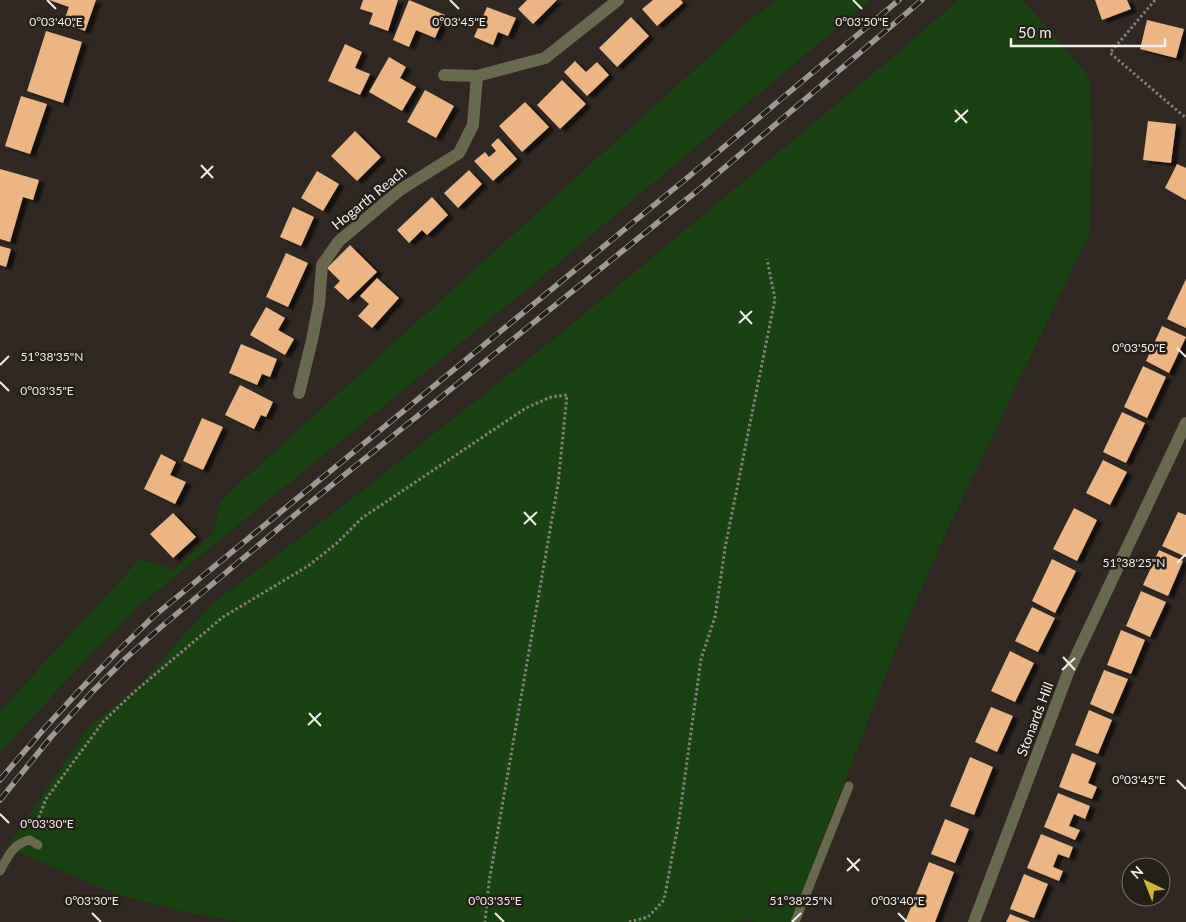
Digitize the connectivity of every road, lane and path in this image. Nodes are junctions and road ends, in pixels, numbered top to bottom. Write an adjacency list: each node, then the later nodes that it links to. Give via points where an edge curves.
1 (618, 0): 4 (street, via 545,58)
2 (1155, 0): 5 (path, via 1110,53)
3 (444, 75): 4 (street)
4 (478, 76): 7 (street, Hogarth Reach, via 473,125 459,153 400,190 339,241 322,265 312,340)
5 (1186, 118)
6 (767, 259): 13 (path, via 774,298 725,548 715,617 701,659 679,820 664,900 648,917)
7 (299, 393)
8 (1186, 423): 15 (street, Stonards Hill, via 1068,673)
9 (849, 786): 14 (lane)
10 (34, 842): 11 (lane, via 21,842); 12 (path, via 46,799 103,722 223,617 308,566 362,518 526,408 551,397 567,395 558,484 489,882)
11 (0, 871)
12 (485, 922)
13 (629, 922)
14 (795, 922)
15 (974, 922)

